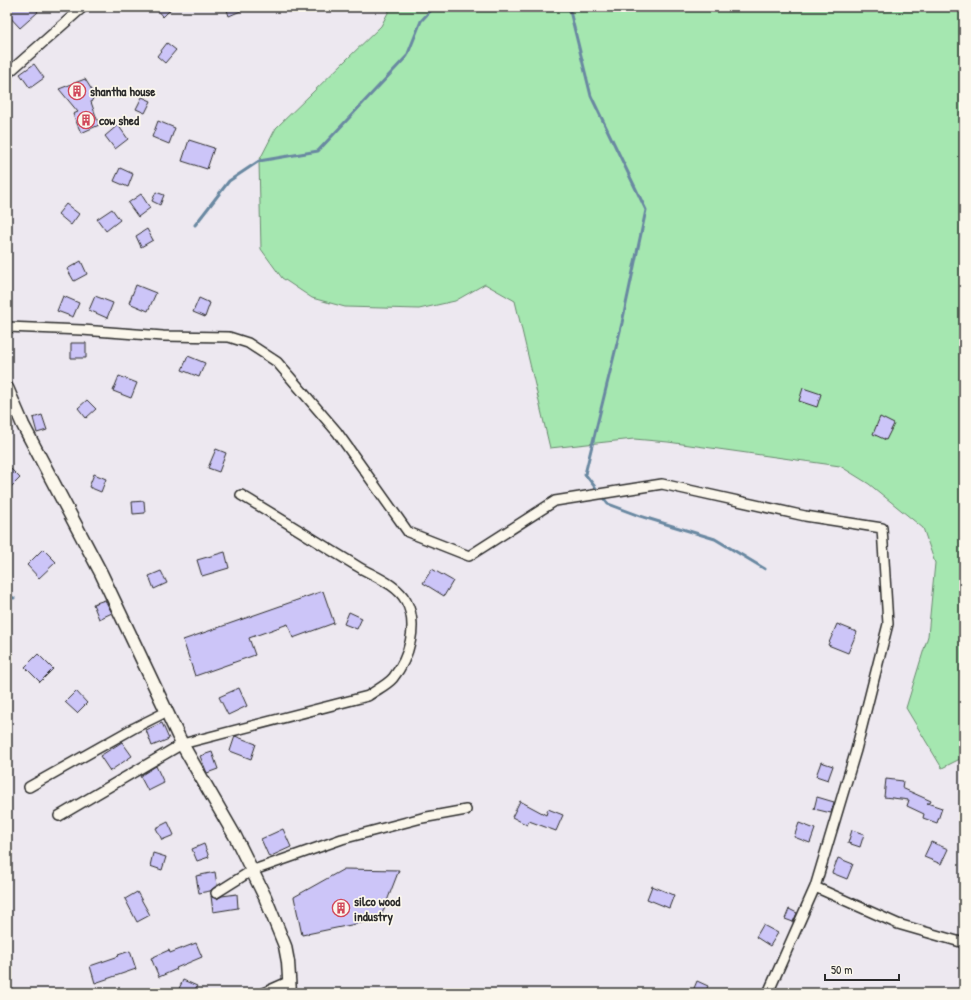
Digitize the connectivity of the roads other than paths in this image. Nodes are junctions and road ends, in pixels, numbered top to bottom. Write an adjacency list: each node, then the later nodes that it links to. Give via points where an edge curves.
1 (83, 7): 2 (street)
2 (7, 74)
3 (7, 328): 12 (street, via 229,337 248,343 277,362 337,432 408,532 469,556 555,501 662,484 805,516 882,528 888,624 856,750)
4 (7, 388): 6 (main road, via 23,425 101,573)
5 (241, 495): 7 (street, via 394,588 406,601 410,615 412,631 407,654 392,679 368,696)
6 (166, 712): 7 (main road); 8 (street)
7 (182, 744): 10 (street); 11 (main road, via 235,836)
8 (29, 787)
9 (466, 810): 11 (street, via 422,818 342,839)
10 (59, 816)
11 (251, 871): 13 (street); 15 (main road, via 265,897 285,946)
12 (815, 887): 14 (street, via 898,924); 17 (street)
13 (216, 893)
14 (964, 943)
15 (290, 987): 16 (street)
16 (263, 993)
17 (768, 993)

